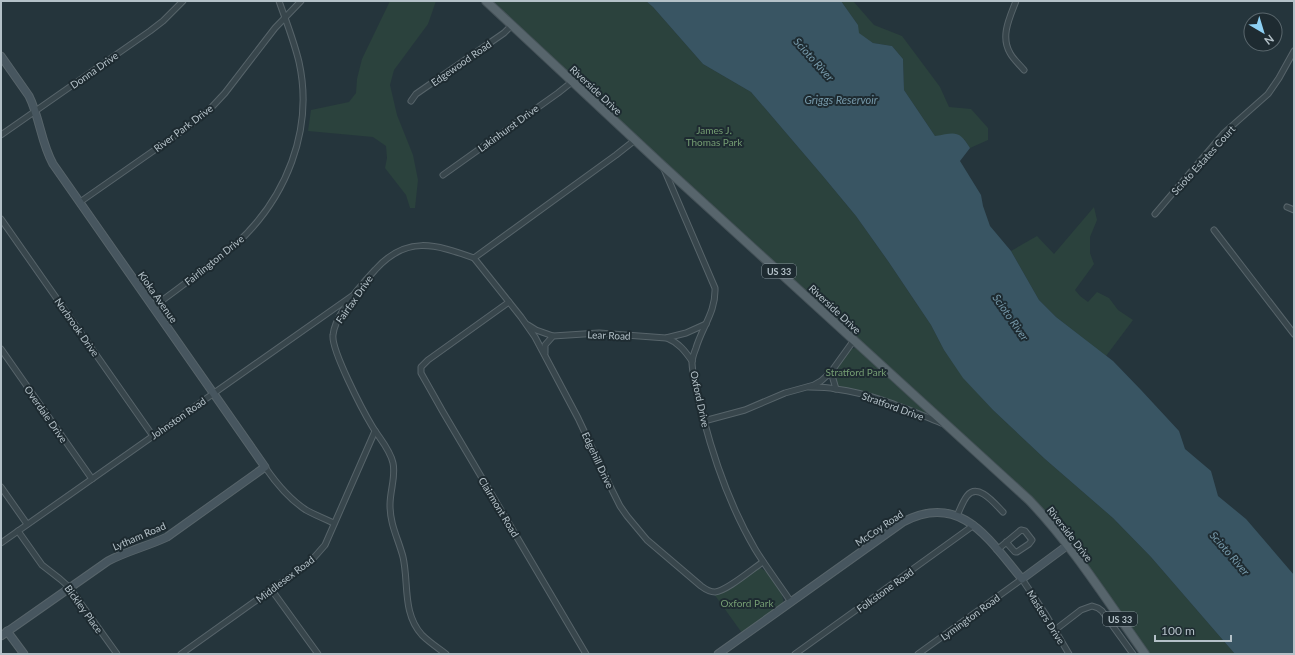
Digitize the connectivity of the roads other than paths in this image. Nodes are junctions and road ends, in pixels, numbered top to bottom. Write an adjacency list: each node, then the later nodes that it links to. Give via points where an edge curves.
1 (183, 1): 13 (street, Donna Drive, via 150,31)
2 (279, 1): 6 (street, Fairlington Drive)
3 (301, 1): 6 (street, River Park Drive)
4 (486, 1): 7 (main road, Riverside Drive / US 33)
5 (1016, 1): 10 (street, via 1006,29 1006,39 1008,50)
6 (284, 17): 18 (street, River Park Drive, via 210,109); 27 (street, Fairlington Drive, via 299,62 303,94 301,129 286,178 271,204 235,246)
7 (512, 25): 11 (main road, Riverside Drive / US 33); 12 (street, Edgewood Road, via 416,94)
8 (1294, 51): 21 (street, Scioto Estates Court, via 1268,94 1224,133)
9 (1, 56): 13 (street, Kioka Avenue, via 29,96)
10 (1024, 70)
11 (572, 81): 15 (main road, Riverside Drive / US 33); 17 (street, Lakinhurst Drive)
12 (411, 101)
13 (35, 111): 14 (street, Donna Drive); 18 (street, Kioka Avenue, via 50,159)
14 (1, 135)
15 (635, 140): 16 (main road, Riverside Drive / US 33); 24 (street)
16 (663, 166): 28 (street, Oxford Drive, via 714,288 715,298); 33 (main road, Riverside Drive / US 33)
17 (443, 175)
18 (80, 202): 27 (street, Kioka Avenue)
19 (1288, 207): 20 (street)
20 (1294, 210)
21 (1156, 214)
22 (1, 219): 44 (street, Norbrook Drive)
23 (1214, 230): 30 (street)
24 (474, 258): 25 (street, Fairfax Drive, via 438,246 416,245 405,248 386,258); 26 (street, Edgehill Drive)
25 (355, 294): 40 (street, Johnston Road); 43 (street, Fairfax Drive, via 337,322 333,343)
26 (509, 302): 29 (street, Edgehill Drive); 71 (street, Clairmont Road, via 421,367 423,376 443,412)
27 (153, 307): 40 (street, Kioka Avenue)
28 (707, 323): 32 (street, Lear Road, via 686,333); 36 (street, Oxford Drive)
29 (526, 324): 31 (street, Lear Road); 35 (street, Edgehill Drive)
30 (1294, 334)
31 (553, 336): 32 (street, Lear Road, via 599,333); 35 (street, via 545,345)
32 (666, 338): 36 (street, Lear Road, via 675,341)
33 (854, 340): 37 (street, Stratford Drive); 42 (main road, Riverside Drive / US 33)
34 (1, 349): 46 (street, Overdale Drive)
35 (545, 354): 58 (street, Edgehill Drive, via 620,506 648,540 708,591 724,589)
36 (692, 361): 41 (street, Oxford Drive)
37 (831, 372): 38 (street, Stratford Drive); 39 (street)
38 (809, 387): 39 (street, Stratford Drive); 41 (street, Stratford Drive, via 786,393 745,410)
39 (836, 389): 42 (street, Stratford Drive, via 886,402)
40 (214, 393): 44 (street, Johnston Road); 45 (street, Kioka Avenue)
41 (704, 421): 58 (street, Oxford Drive, via 738,518)
42 (950, 427): 56 (main road, Riverside Drive / US 33, via 1029,500)
43 (375, 431): 50 (street, Middlesex Road); 70 (street, Fairfax Drive, via 393,461 390,515 404,564 410,612 422,635)
44 (153, 436): 46 (street, Johnston Road)
45 (265, 467): 50 (street, Kioka Avenue, via 297,504); 60 (street, Lytham Road, via 167,537 121,554)
46 (92, 479): 51 (street, Johnston Road)
47 (1, 486): 51 (street)
48 (1003, 512): 49 (street, via 982,493 975,491 966,496)
49 (957, 516): 52 (street, McCoy Road); 62 (street, McCoy Road, via 929,513 910,518)
50 (334, 523): 61 (street, Middlesex Road, via 325,545 310,562)
51 (27, 524): 53 (street, Johnston Road)
52 (974, 525): 57 (street, McCoy Road); 73 (street, Folkstone Road)
53 (18, 531): 55 (street, Johnston Road); 60 (street, Bickley Place, via 42,564)
54 (1006, 542): 54 (street, via 1021,530 1032,540 1017,552); 57 (street)
55 (1, 543)
56 (1068, 545): 59 (street); 77 (main road, Riverside Drive / US 33)
57 (997, 550): 59 (street, McCoy Road)
58 (763, 562): 62 (street, Oxford Drive)
59 (1022, 579): 63 (street, Masters Drive); 74 (street, Lymington Road)
60 (68, 587): 64 (street, Lytham Road); 67 (street, Bickley Place)
61 (271, 589): 68 (street, Middlesex Road); 69 (street)
62 (791, 602): 72 (street, McCoy Road)
63 (1055, 630): 75 (street, Masters Drive); 76 (street, via 1081,610 1092,606 1102,611)
64 (7, 631): 65 (street, Lytham Road); 66 (street)
65 (1, 636)
66 (24, 654)
67 (116, 654)
68 (181, 654)
69 (318, 654)
70 (446, 654)
71 (586, 654)
72 (718, 654)
73 (795, 654)
74 (918, 654)
75 (1069, 654)
76 (1132, 654)
77 (1145, 654)

